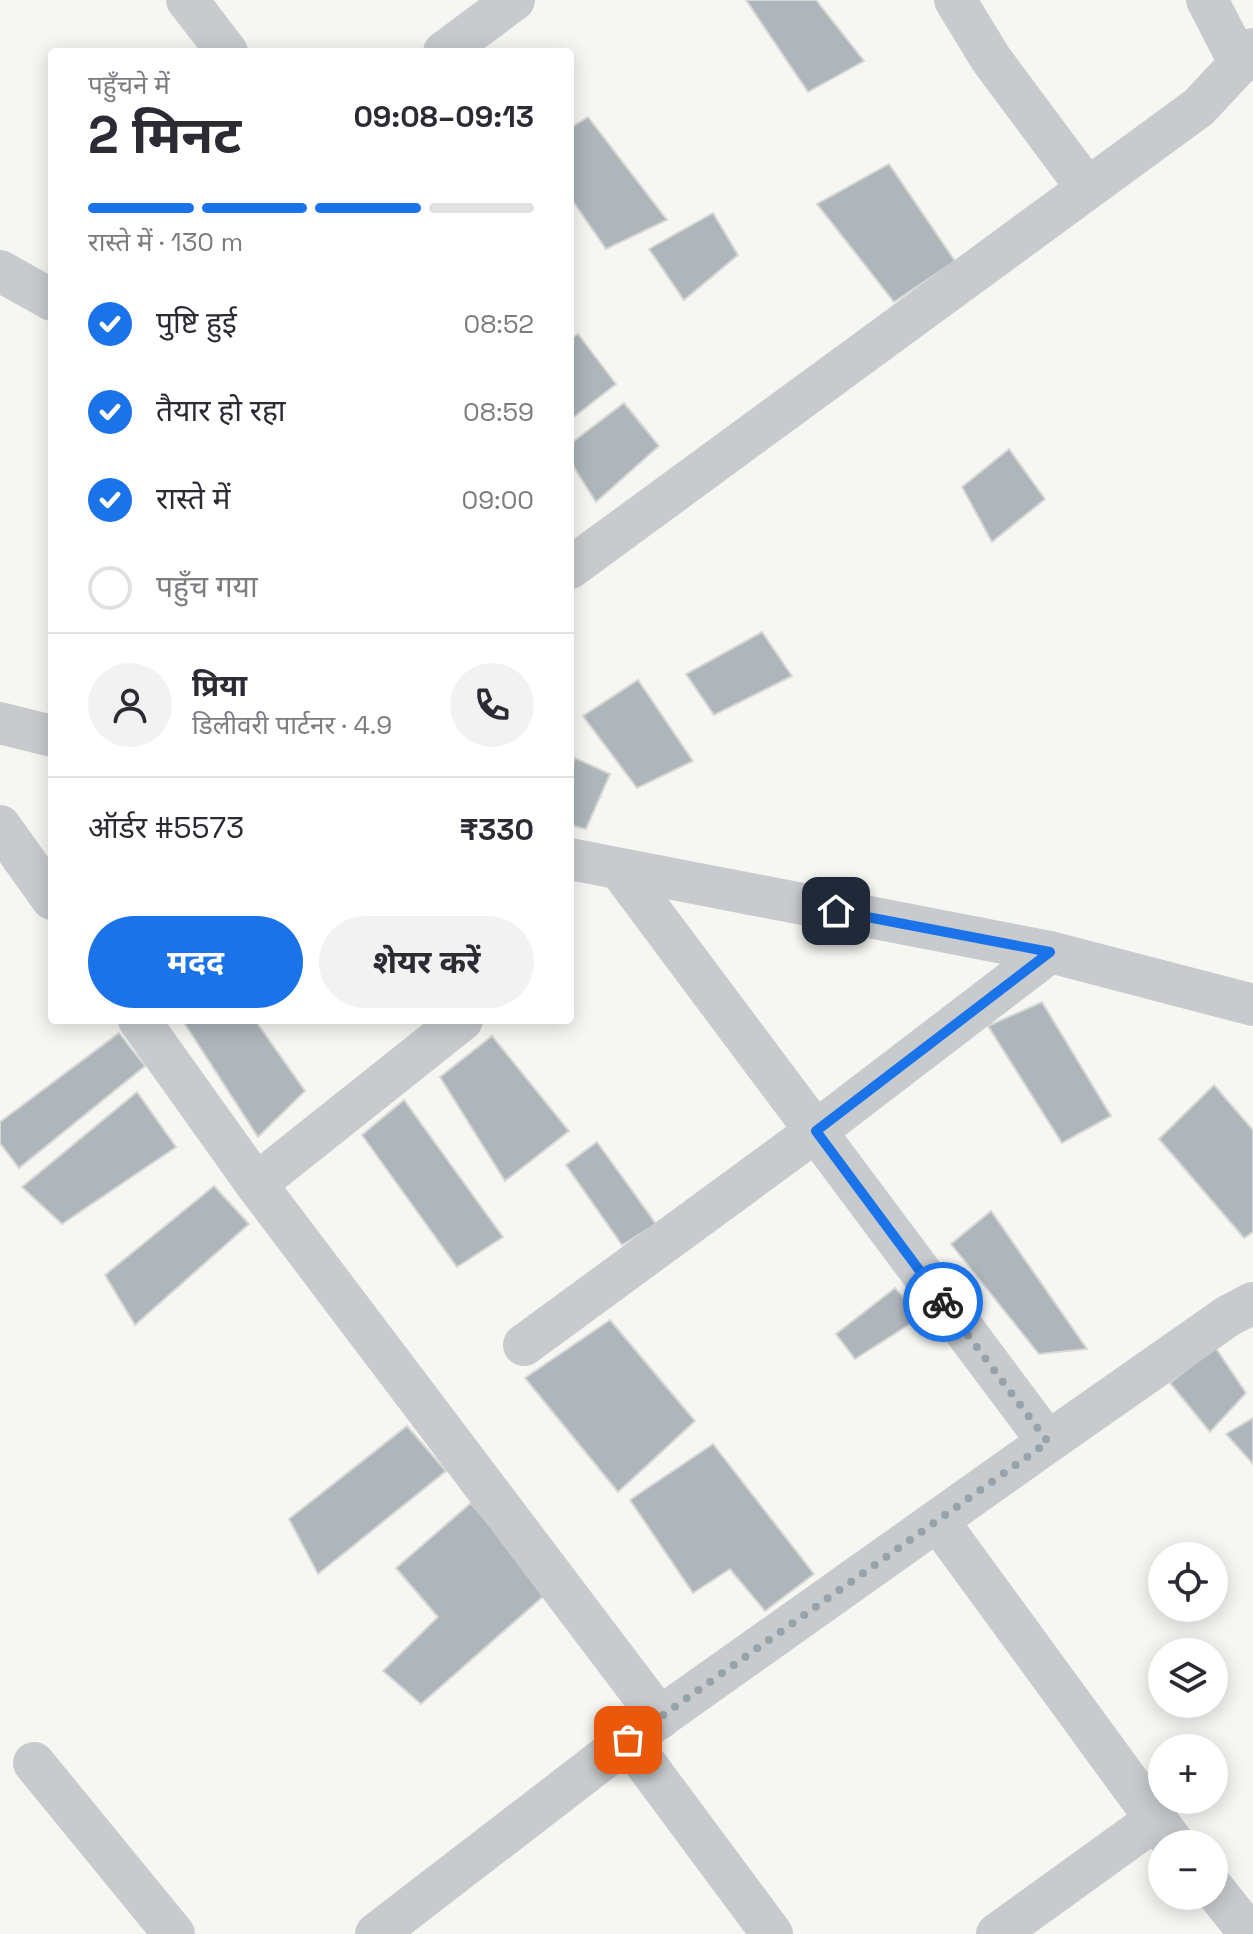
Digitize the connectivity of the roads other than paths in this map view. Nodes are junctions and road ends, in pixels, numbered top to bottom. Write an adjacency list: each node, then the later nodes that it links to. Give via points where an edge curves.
1 (187, 0): 5 (street)
2 (514, 0): 6 (street)
3 (955, 0): 8 (street, via 991,59)
4 (1207, 0): 7 (street)
5 (224, 48)
6 (449, 48)
7 (1247, 56): 8 (street, via 1199,107)
8 (1087, 188): 11 (street)
9 (0, 271): 10 (street)
10 (48, 298)
11 (576, 550)
12 (0, 723): 13 (street)
13 (48, 735)
14 (0, 826): 17 (street)
15 (574, 860): 16 (street)
16 (621, 871): 18 (street); 22 (street)
17 (48, 893)
18 (1050, 952): 19 (street); 22 (street)
19 (1253, 1005)
20 (142, 1024): 23 (street)
21 (457, 1024): 23 (street)
22 (816, 1131): 25 (street); 26 (street)
23 (256, 1184): 28 (street)
24 (1253, 1303): 26 (street)
25 (524, 1345)
26 (1048, 1442): 27 (street)
27 (938, 1521): 28 (street); 30 (street)
28 (644, 1729): 33 (street); 35 (street)
29 (34, 1763): 34 (street)
30 (1163, 1830)
31 (1148, 1842): 36 (street)
32 (1228, 1906): 37 (street)
33 (403, 1926)
34 (174, 1934)
35 (772, 1934)
36 (997, 1934)
37 (1250, 1934)

